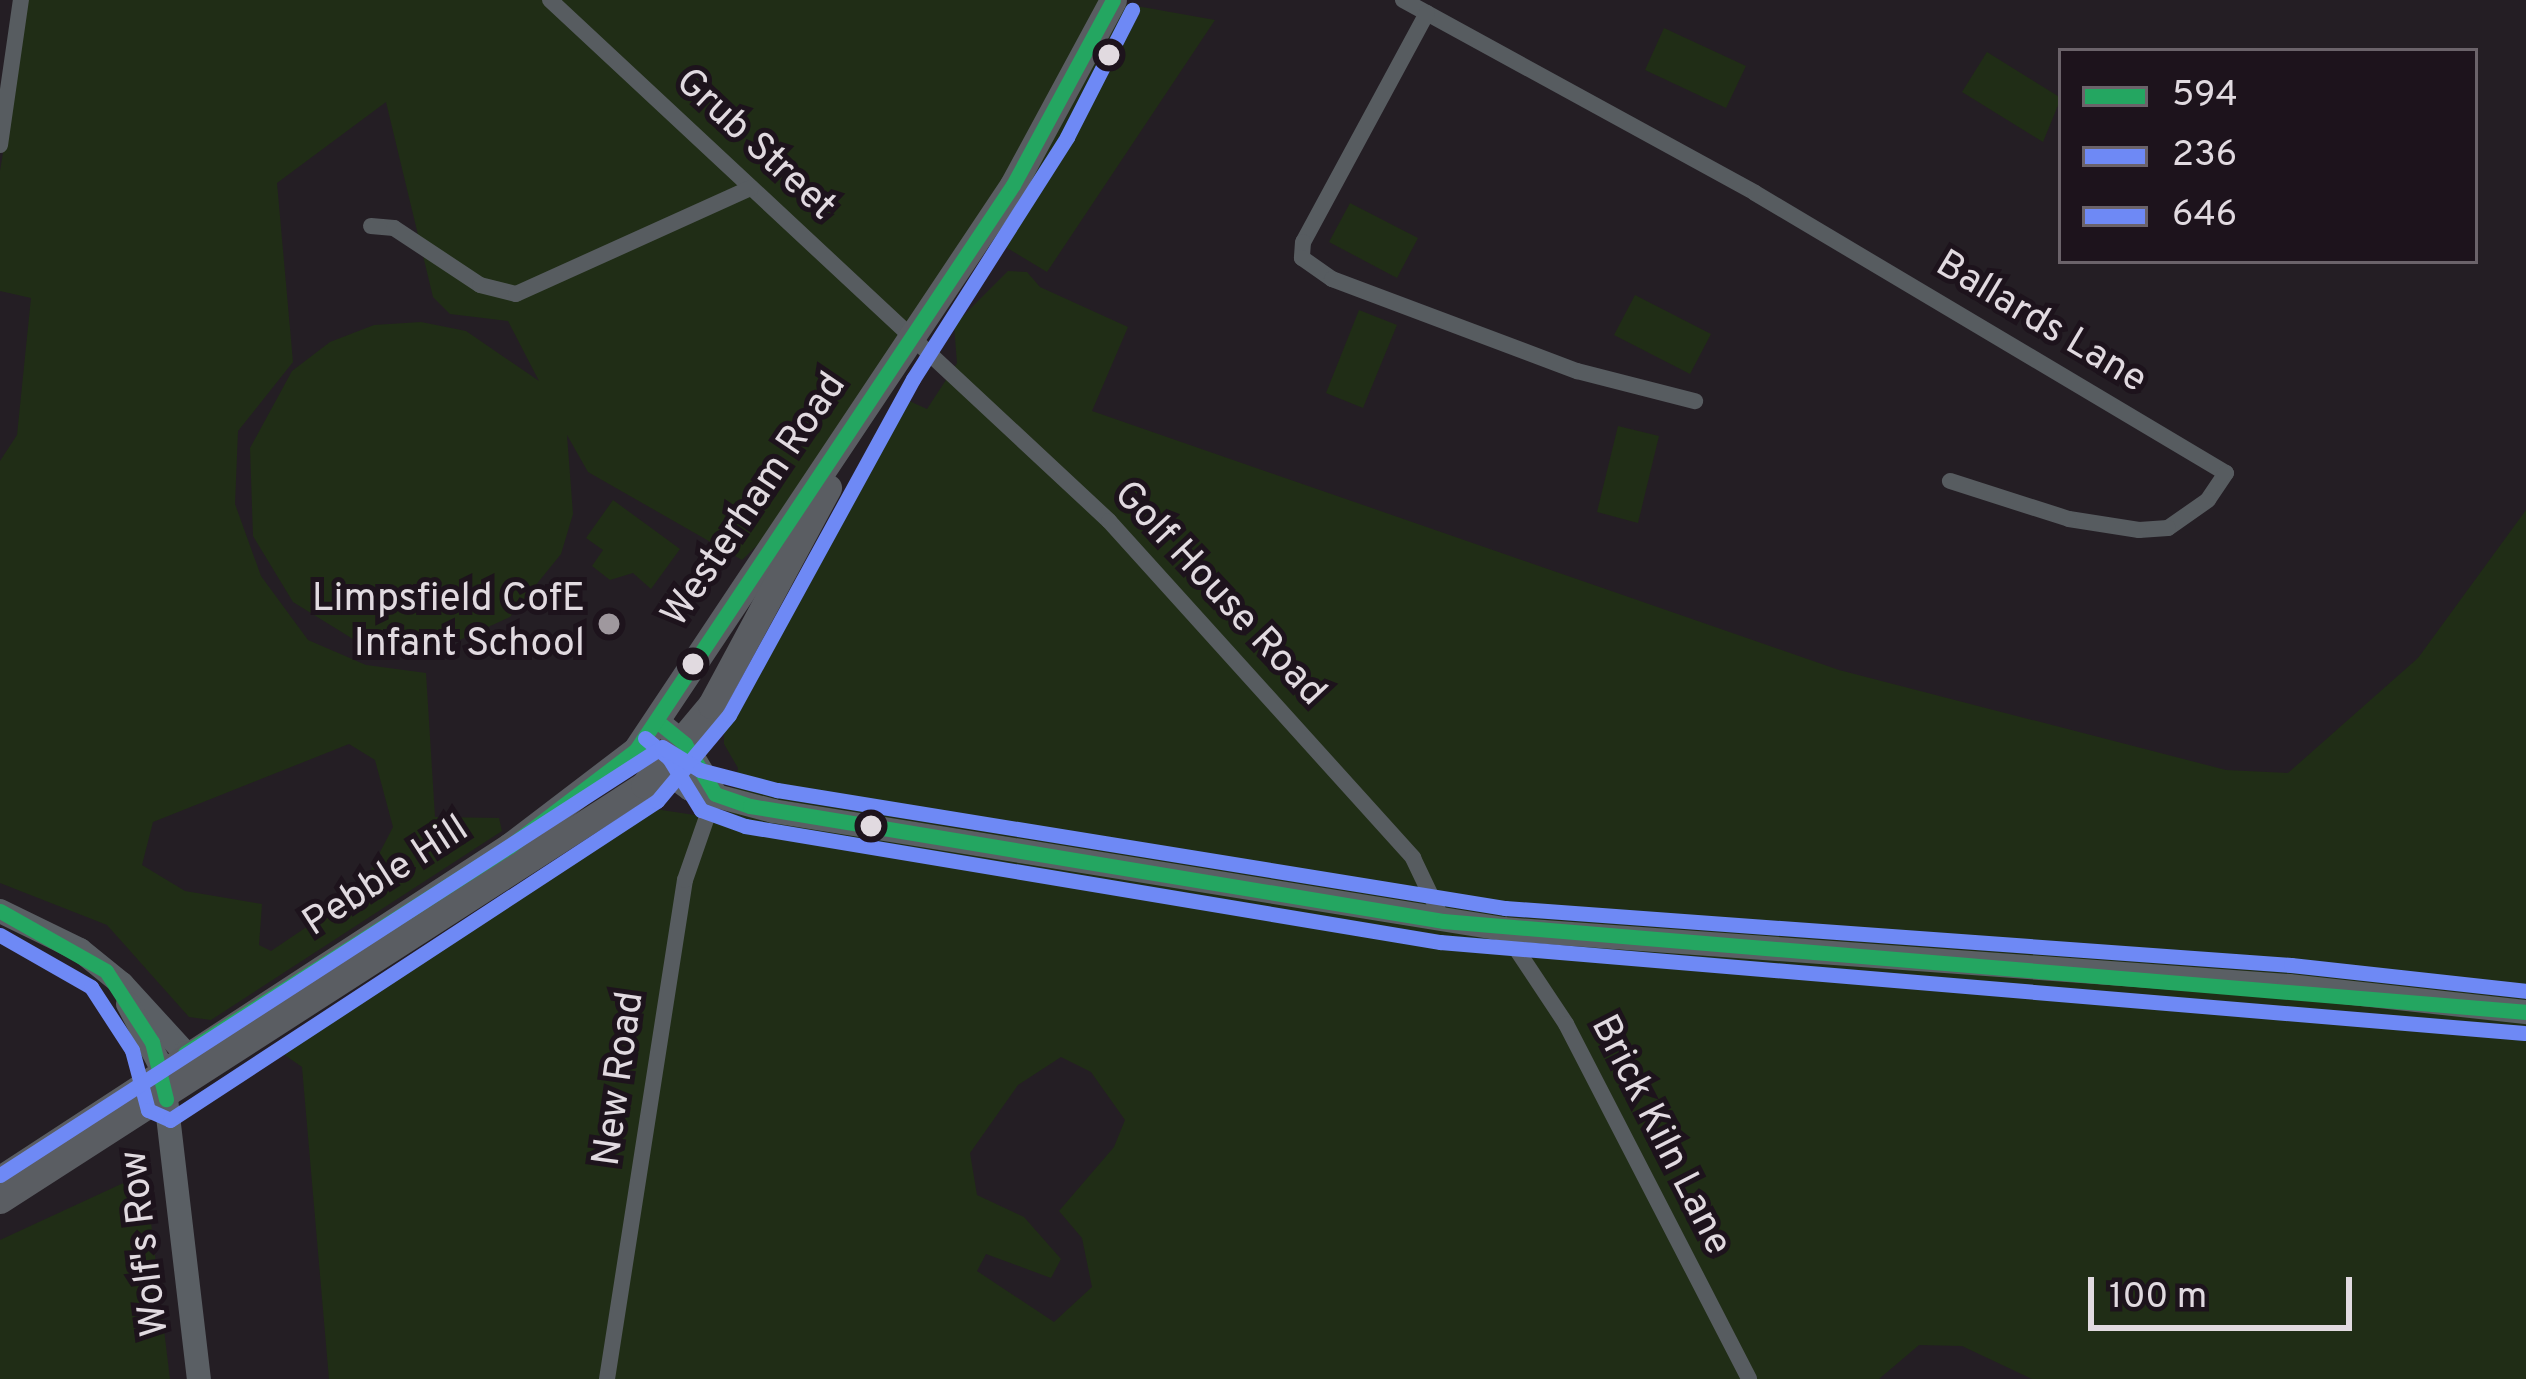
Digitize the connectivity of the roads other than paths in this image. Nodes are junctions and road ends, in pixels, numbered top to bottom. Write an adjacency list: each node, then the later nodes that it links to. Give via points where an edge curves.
1 (21, 0): 6 (street)
2 (550, 0): 7 (street, Grub Street)
3 (1113, 0): 9 (main road, Westerham Road, via 1048,126)
4 (1403, 0): 5 (street, Ballards Lane)
5 (1427, 14): 11 (street, via 1303,242 1302,258 1332,279 1577,370); 12 (street, Ballards Lane, via 1764,198 2225,473 2208,500 2168,528 2139,530 2069,519)
6 (0, 145)
7 (751, 188): 8 (street, via 516,294 480,285 394,229); 9 (street, Grub Street)
8 (371, 226)
9 (914, 338): 10 (main road, Westerham Road); 18 (street, Golf House Road, via 1109,521 1413,859)
10 (895, 368): 13 (main road, Westerham Road, via 862,405); 14 (main road, Westerham Road)
11 (1695, 401)
12 (1950, 481)
13 (646, 737): 14 (main road); 15 (main road); 21 (main road, Pebble Hill, via 510,846)
14 (685, 744): 15 (main road, Westerham Road); 16 (main road)
15 (664, 768): 16 (main road, via 690,789); 21 (main road, Pebble Hill)
16 (716, 794): 18 (main road, via 773,812); 25 (street, New Road, via 685,880)
17 (0, 911): 21 (main road, via 106,971)
18 (1443, 920): 19 (main road)
19 (1503, 929): 20 (main road, via 2231,982); 26 (street, Brick Kiln Lane, via 1566,1024)
20 (2526, 1012)
21 (175, 1078): 22 (main road); 23 (main road); 24 (main road, Wolf's Row)
22 (0, 1180)
23 (0, 1199)
24 (199, 1379)
25 (607, 1379)
26 (1749, 1379)

